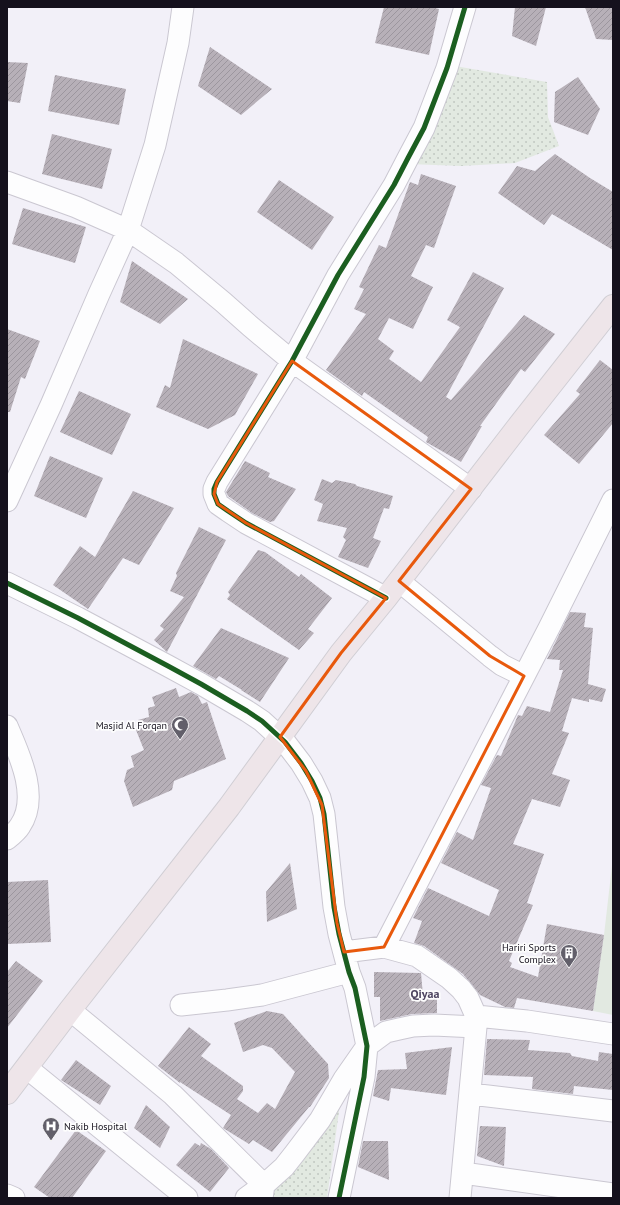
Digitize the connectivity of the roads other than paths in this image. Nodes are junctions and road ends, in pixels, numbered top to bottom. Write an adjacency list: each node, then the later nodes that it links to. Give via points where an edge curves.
1 (183, 7): 4 (street, via 178,43 158,131)
2 (465, 7): 6 (street, via 447,68 424,128 394,186 338,275)
3 (7, 182): 4 (street, via 76,207)
4 (128, 230): 6 (street, via 176,263); 9 (street)
5 (613, 306): 7 (main road)
6 (292, 361): 7 (street); 11 (street, via 217,482 214,494 218,504 246,523)
7 (471, 489): 11 (main road)
8 (613, 500): 12 (street)
9 (7, 501)
10 (7, 583): 14 (street, via 201,684 262,721)
11 (393, 589): 12 (street, via 502,665); 14 (main road, via 341,653)
12 (524, 676): 16 (street)
13 (7, 726): 15 (street, via 21,760 28,792 25,817)
14 (280, 737): 17 (street, via 306,770 322,805 336,923); 20 (main road, via 207,836)
15 (7, 839)
16 (384, 947): 17 (street); 21 (street, via 417,956 449,978 468,998)
17 (344, 952): 18 (street)
18 (349, 972): 19 (street, via 262,995); 23 (street, via 355,988)
19 (181, 1005)
20 (70, 1010): 24 (main road); 29 (street, via 173,1095)
21 (476, 1021): 22 (street, via 527,1021); 23 (street, via 406,1027 386,1032); 26 (street)
22 (613, 1034)
23 (367, 1046): 29 (street, via 320,1120); 35 (street, via 364,1077)
24 (27, 1068): 25 (main road); 33 (street)
25 (7, 1094)
26 (471, 1094): 27 (street); 28 (street)
27 (613, 1111)
28 (463, 1174): 30 (street); 36 (street)
29 (263, 1191): 34 (street)
30 (613, 1194)
31 (7, 1195): 32 (street)
32 (14, 1198)
33 (186, 1198)
34 (246, 1198)
35 (339, 1198)
36 (460, 1198)

